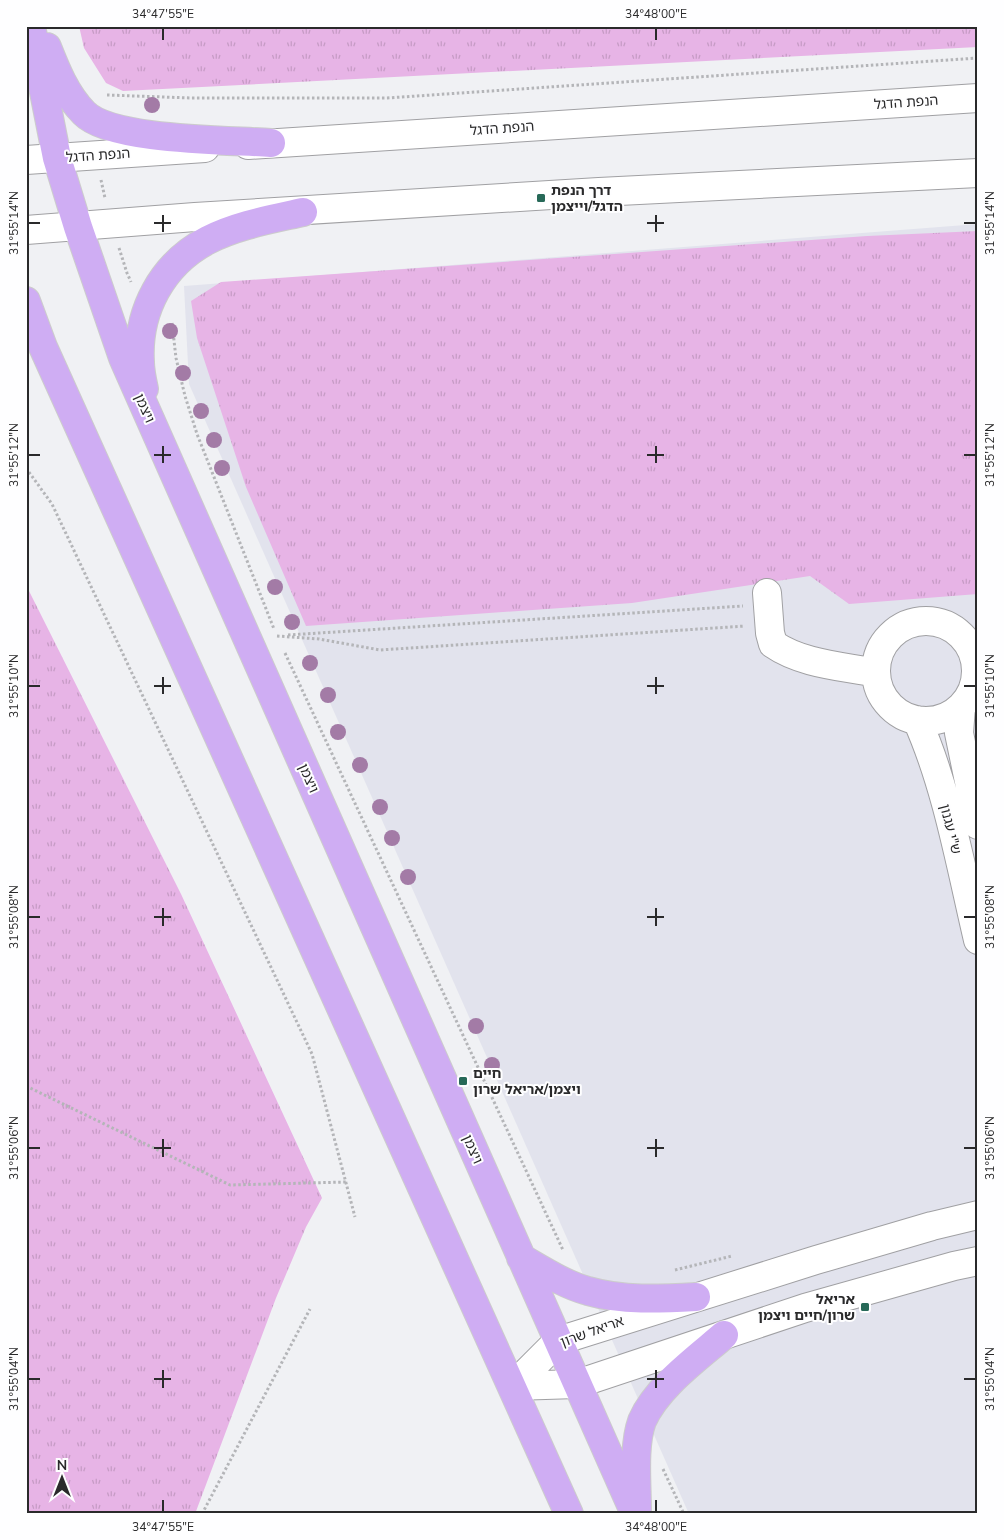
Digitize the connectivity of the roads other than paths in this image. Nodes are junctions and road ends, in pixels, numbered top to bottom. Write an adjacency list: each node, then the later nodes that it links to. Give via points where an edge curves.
1 (31, 26): 5 (main road, ויצמן)
2 (39, 26): 4 (main road, via 58,75 85,114 100,123 120,131 154,136)
3 (978, 98): 4 (main road, הנפת הדגל)
4 (271, 143): 5 (main road, הנפת הדגל)
5 (57, 158): 6 (main road, הנפת הדגל); 9 (main road, ויצמן)
6 (26, 160)
7 (978, 173): 8 (main road, via 599,192)
8 (303, 212): 9 (main road); 13 (main road, via 209,239 188,252 157,286 146,309 141,331 140,362)
9 (78, 228): 10 (main road); 13 (main road, ויצמן, via 123,358)
10 (26, 230)
11 (26, 301): 14 (main road)
12 (26, 353): 14 (main road)
13 (148, 415): 26 (main road, ויצמן)
14 (91, 453): 32 (main road)
15 (768, 608): 18 (main road, via 773,644 784,651 810,660)
16 (969, 633): 17 (main road, via 968,645); 18 (main road, via 934,621 918,621 903,626 890,635 881,648)
17 (977, 667): 19 (main road, via 969,695)
18 (876, 673): 20 (main road, via 882,696 903,715)
19 (961, 707): 20 (main road, via 940,718); 21 (main road, ש"י עגנון, via 959,733)
20 (917, 720): 22 (main road, ש"י עגנון, via 929,746 942,791)
21 (978, 825)
22 (978, 940)
23 (978, 1200): 25 (main road)
24 (978, 1215): 25 (main road, אריאל שרון)
25 (946, 1223): 28 (main road, אריאל שרון)
26 (521, 1258): 28 (main road, via 587,1291 651,1300); 30 (main road, ויצמן)
27 (978, 1261): 29 (main road, via 805,1308)
28 (696, 1297): 30 (main road, אריאל שרון)
29 (724, 1335): 31 (main road); 34 (main road, via 668,1385 652,1403 642,1422 638,1441)
30 (558, 1341): 31 (main road, ויצמן); 32 (main road, אריאל שרון)
31 (577, 1384): 32 (main road); 34 (main road, ויצמן)
32 (512, 1386): 33 (main road)
33 (569, 1514)
34 (636, 1514)

